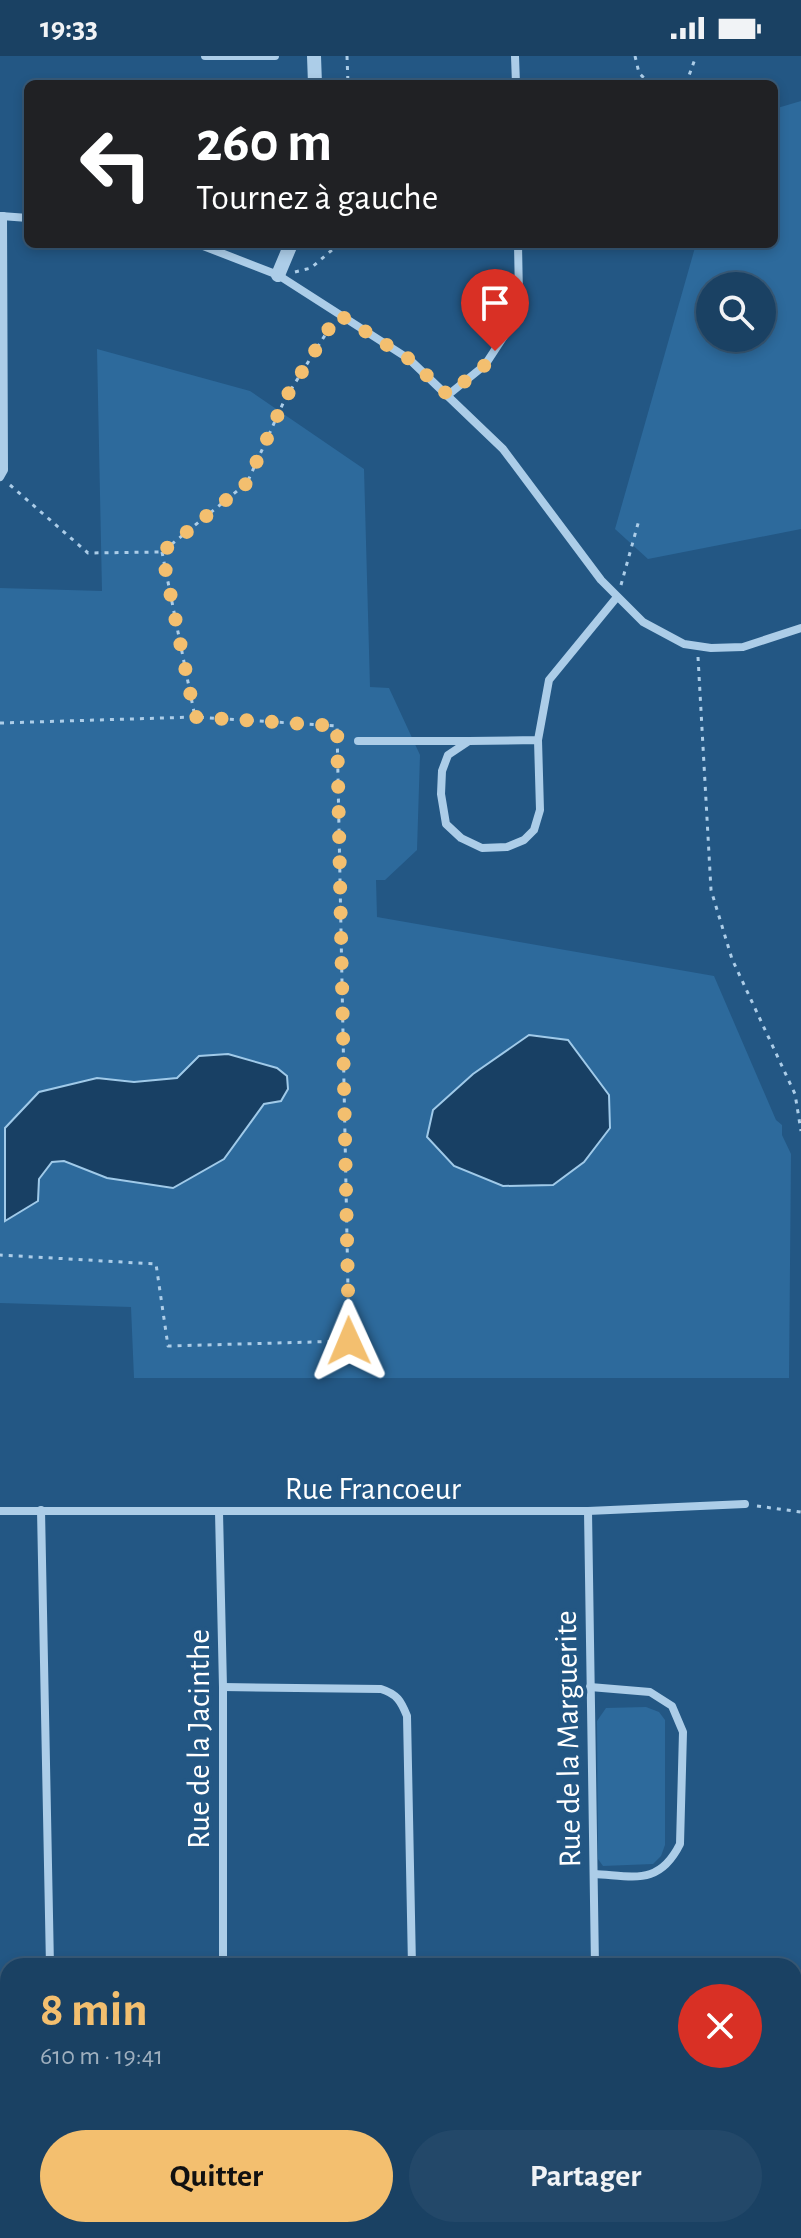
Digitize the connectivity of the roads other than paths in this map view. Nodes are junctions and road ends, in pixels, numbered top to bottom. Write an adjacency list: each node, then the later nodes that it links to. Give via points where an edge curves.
1 (205, 56): 2 (street)
2 (275, 56)
3 (314, 56): 5 (street)
4 (515, 56): 6 (street)
5 (315, 80)
6 (516, 80)
7 (2, 216): 8 (street); 14 (street)
8 (24, 218)
9 (208, 248): 12 (street)
10 (289, 248): 12 (street)
11 (518, 248): 13 (street, via 519,297 504,336 485,365)
12 (278, 275): 13 (street, via 409,359)
13 (448, 395): 15 (street, via 503,449)
14 (0, 478)
15 (617, 597): 16 (street, via 643,622 684,644 743,647); 17 (street, via 549,680)
16 (801, 628)
17 (538, 740): 19 (street); 19 (street, via 540,810 534,830 507,847 482,848 446,824 441,794 448,755)
18 (358, 741): 19 (street)
19 (469, 741)
20 (745, 1504): 23 (street, Rue Francoeur)
21 (41, 1510): 22 (street, Rue Francoeur); 24 (street, Rue Francoeur); 28 (street)
22 (0, 1511)
23 (588, 1511): 24 (street, Rue Francoeur); 26 (street, Rue de la Marguerite)
24 (219, 1512): 25 (street, Rue de la Jacinthe)
25 (223, 1687): 29 (street, Rue de la Jacinthe); 30 (street, via 381,1689 401,1701 407,1716)
26 (590, 1687): 27 (street, Rue de la Marguerite); 27 (street, via 650,1692 672,1706 683,1732 680,1844 674,1856 650,1877)
27 (594, 1874): 31 (street, Rue de la Marguerite)
28 (50, 1958)
29 (223, 1958)
30 (412, 1958)
31 (595, 1958)

